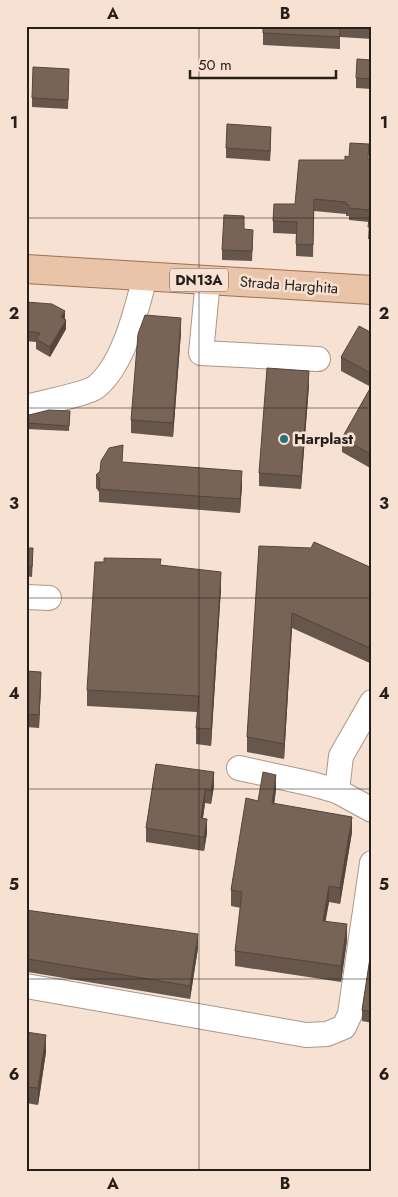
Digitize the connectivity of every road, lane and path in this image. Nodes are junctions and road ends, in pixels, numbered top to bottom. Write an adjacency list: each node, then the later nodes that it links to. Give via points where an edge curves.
1 (26, 269): 2 (main road, Strada Harghita / DN13A)
2 (145, 277): 3 (main road, Strada Harghita / DN13A); 6 (street, via 124,345 112,369 95,388)
3 (208, 280): 4 (main road, Strada Harghita / DN13A); 5 (street, via 201,353)
4 (372, 290)
5 (318, 359)
6 (26, 406)
7 (372, 702): 8 (street)
8 (341, 756): 10 (street); 11 (street)
9 (239, 768): 10 (street)
10 (312, 784): 11 (street)
11 (337, 791): 12 (street)
12 (372, 810)
13 (372, 863): 14 (street, via 350,1014 344,1026 327,1034 306,1035)
14 (26, 986)

